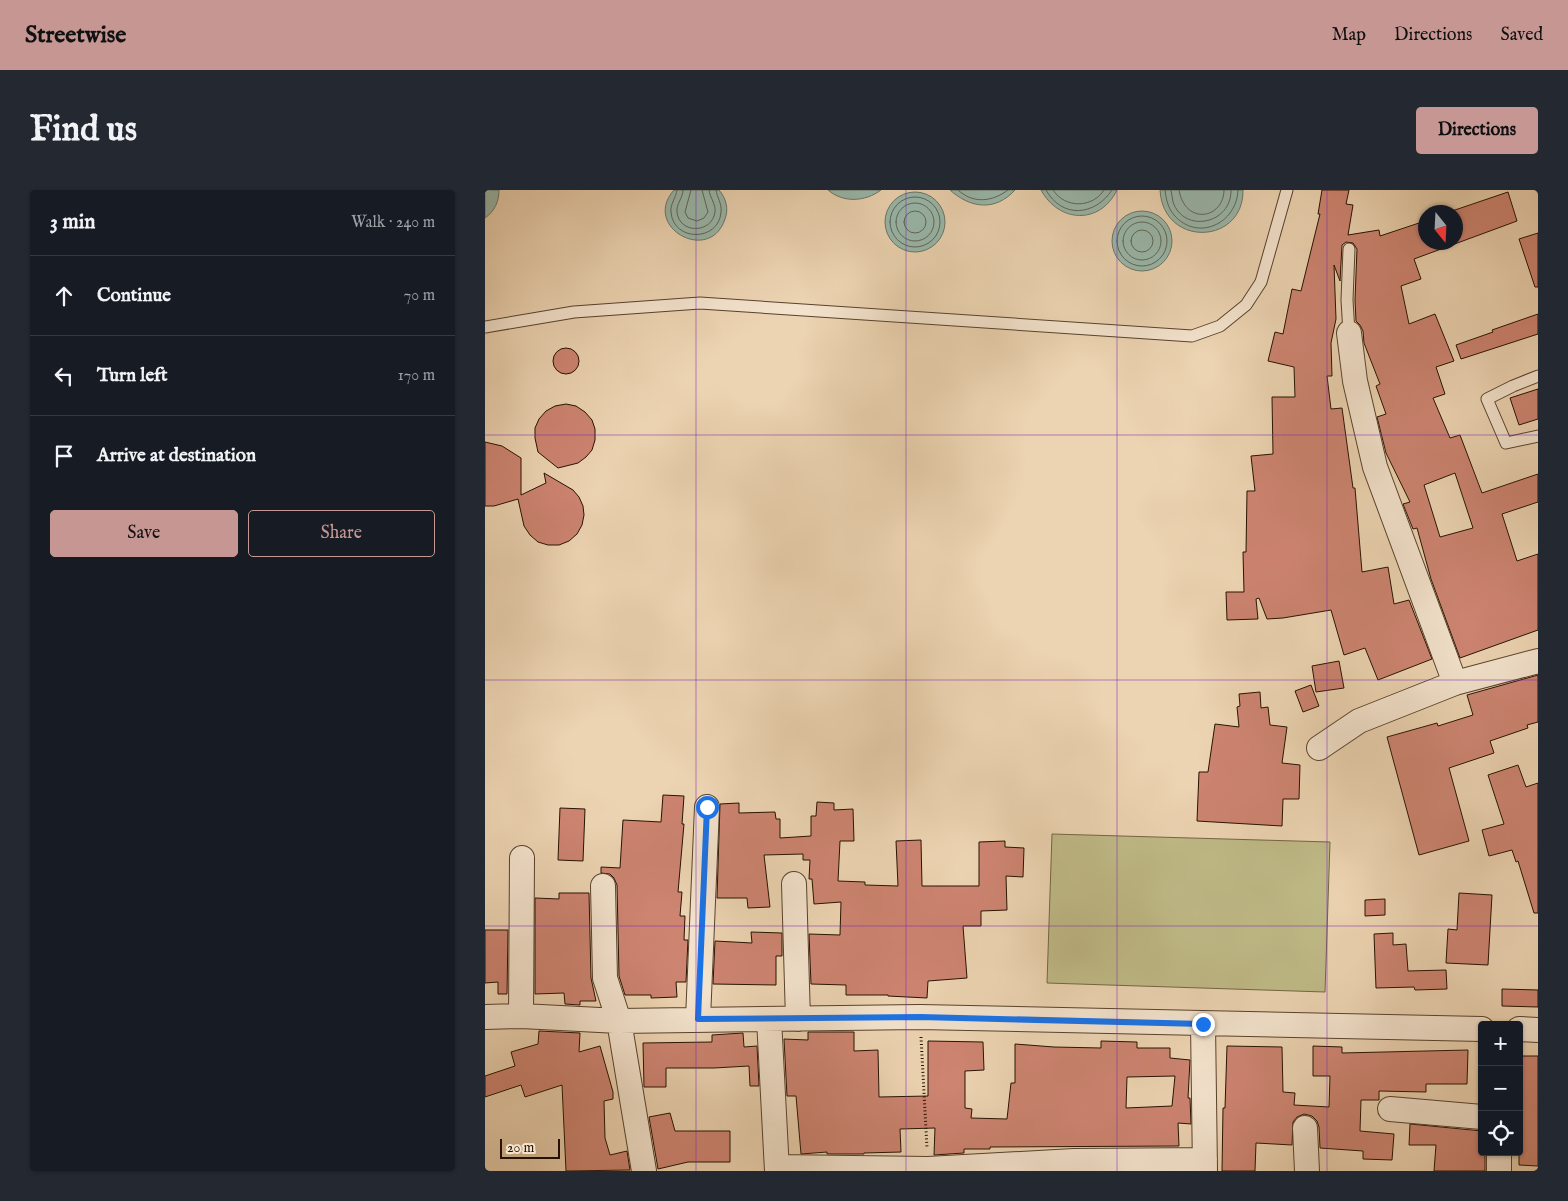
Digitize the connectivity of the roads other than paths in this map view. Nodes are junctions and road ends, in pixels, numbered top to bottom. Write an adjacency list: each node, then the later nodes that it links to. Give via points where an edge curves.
1 (1287, 190): 3 (lane, via 1261,282 1246,306 1220,326 1192,336 699,303 574,312)
2 (1349, 250): 4 (lane)
3 (485, 326)
4 (1349, 333): 8 (street, via 1355,381 1375,467)
5 (1538, 376): 6 (lane, via 1487,400 1506,443)
6 (1538, 436)
7 (1538, 661): 8 (street)
8 (1455, 683): 9 (street, via 1359,721)
9 (1319, 748)
10 (707, 807): 16 (street)
11 (522, 858): 14 (street)
12 (794, 884): 18 (street)
13 (603, 886): 19 (street, via 605,978)
14 (521, 1016): 15 (street); 19 (street)
15 (485, 1017)
16 (698, 1019): 17 (street); 19 (street)
17 (769, 1019): 18 (street); 29 (street)
18 (798, 1019): 20 (street, via 920,1017)
19 (619, 1021): 31 (street)
20 (1203, 1024): 21 (street); 28 (street)
21 (1478, 1029)
22 (1523, 1029): 23 (street)
23 (1538, 1030)
24 (1389, 1109): 25 (street)
25 (1478, 1117)
26 (1305, 1128): 32 (street)
27 (1499, 1156): 33 (street)
28 (1205, 1165): 30 (street, via 1074,1161)
29 (777, 1169): 30 (street)
30 (928, 1170)
31 (644, 1171)
32 (1307, 1171)
33 (1499, 1171)

